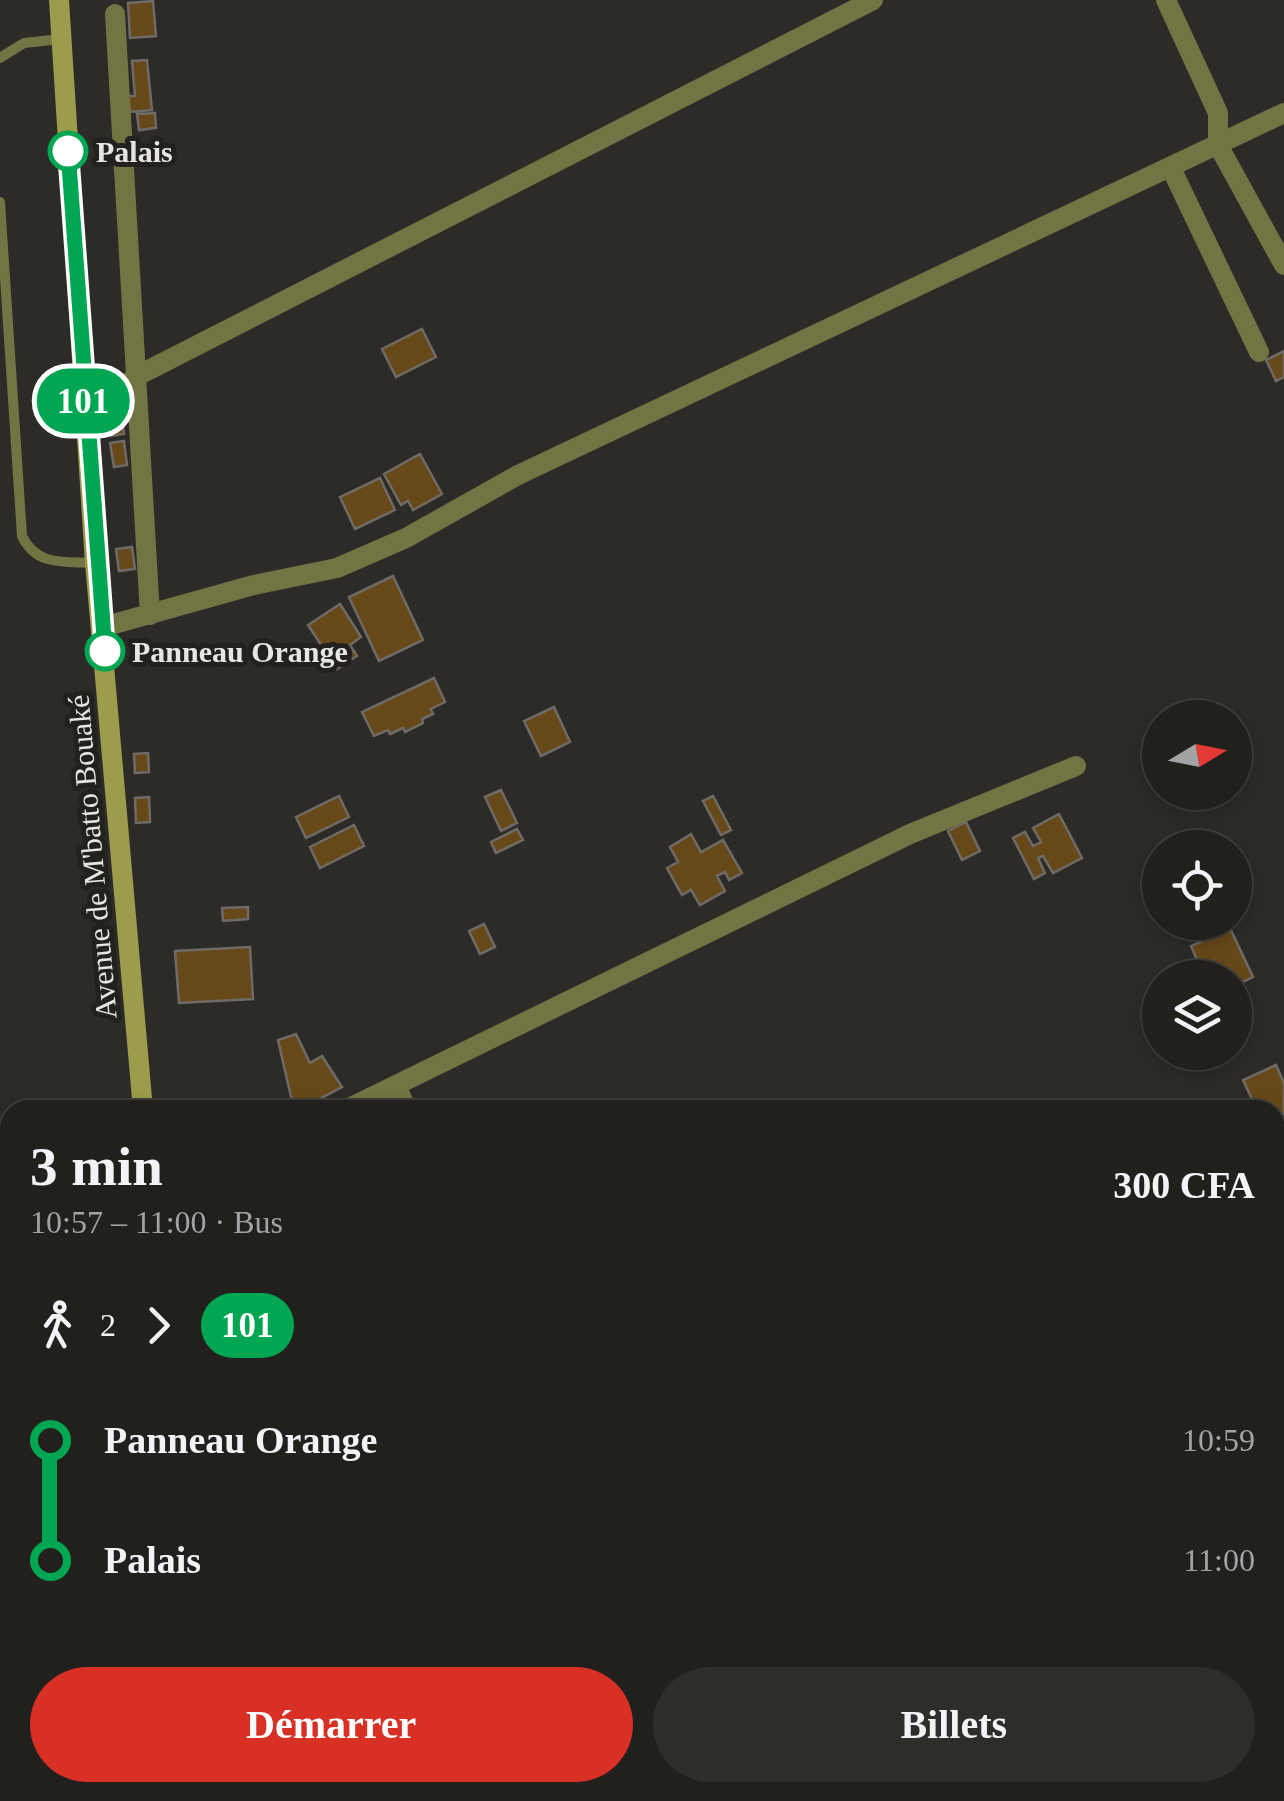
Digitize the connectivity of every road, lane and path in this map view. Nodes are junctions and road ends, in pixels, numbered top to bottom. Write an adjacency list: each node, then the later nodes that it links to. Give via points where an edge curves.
1 (58, 0): 5 (street, Avenue de M'batto Bouaké)
2 (873, 0): 13 (street)
3 (1166, 0): 8 (street, via 1218,113)
4 (115, 14): 13 (street)
5 (61, 40): 6 (lane, via 24,43); 14 (street, Avenue de M'batto Bouaké)
6 (0, 58)
7 (1284, 113): 8 (street)
8 (1218, 145): 9 (street); 11 (street)
9 (1172, 168): 12 (street); 15 (street, via 518,474 406,538 354,560)
10 (0, 202): 14 (lane, via 22,536 43,560)
11 (1284, 265)
12 (1259, 352)
13 (133, 378): 15 (street)
14 (95, 562): 16 (street, Avenue de M'batto Bouaké)
15 (150, 615): 16 (street)
16 (102, 627): 19 (street, Avenue de M'batto Bouaké)
17 (1076, 766): 18 (street, via 910,834)
18 (396, 1085): 20 (street); 21 (street)
19 (142, 1100)
20 (365, 1100)
21 (403, 1100)

